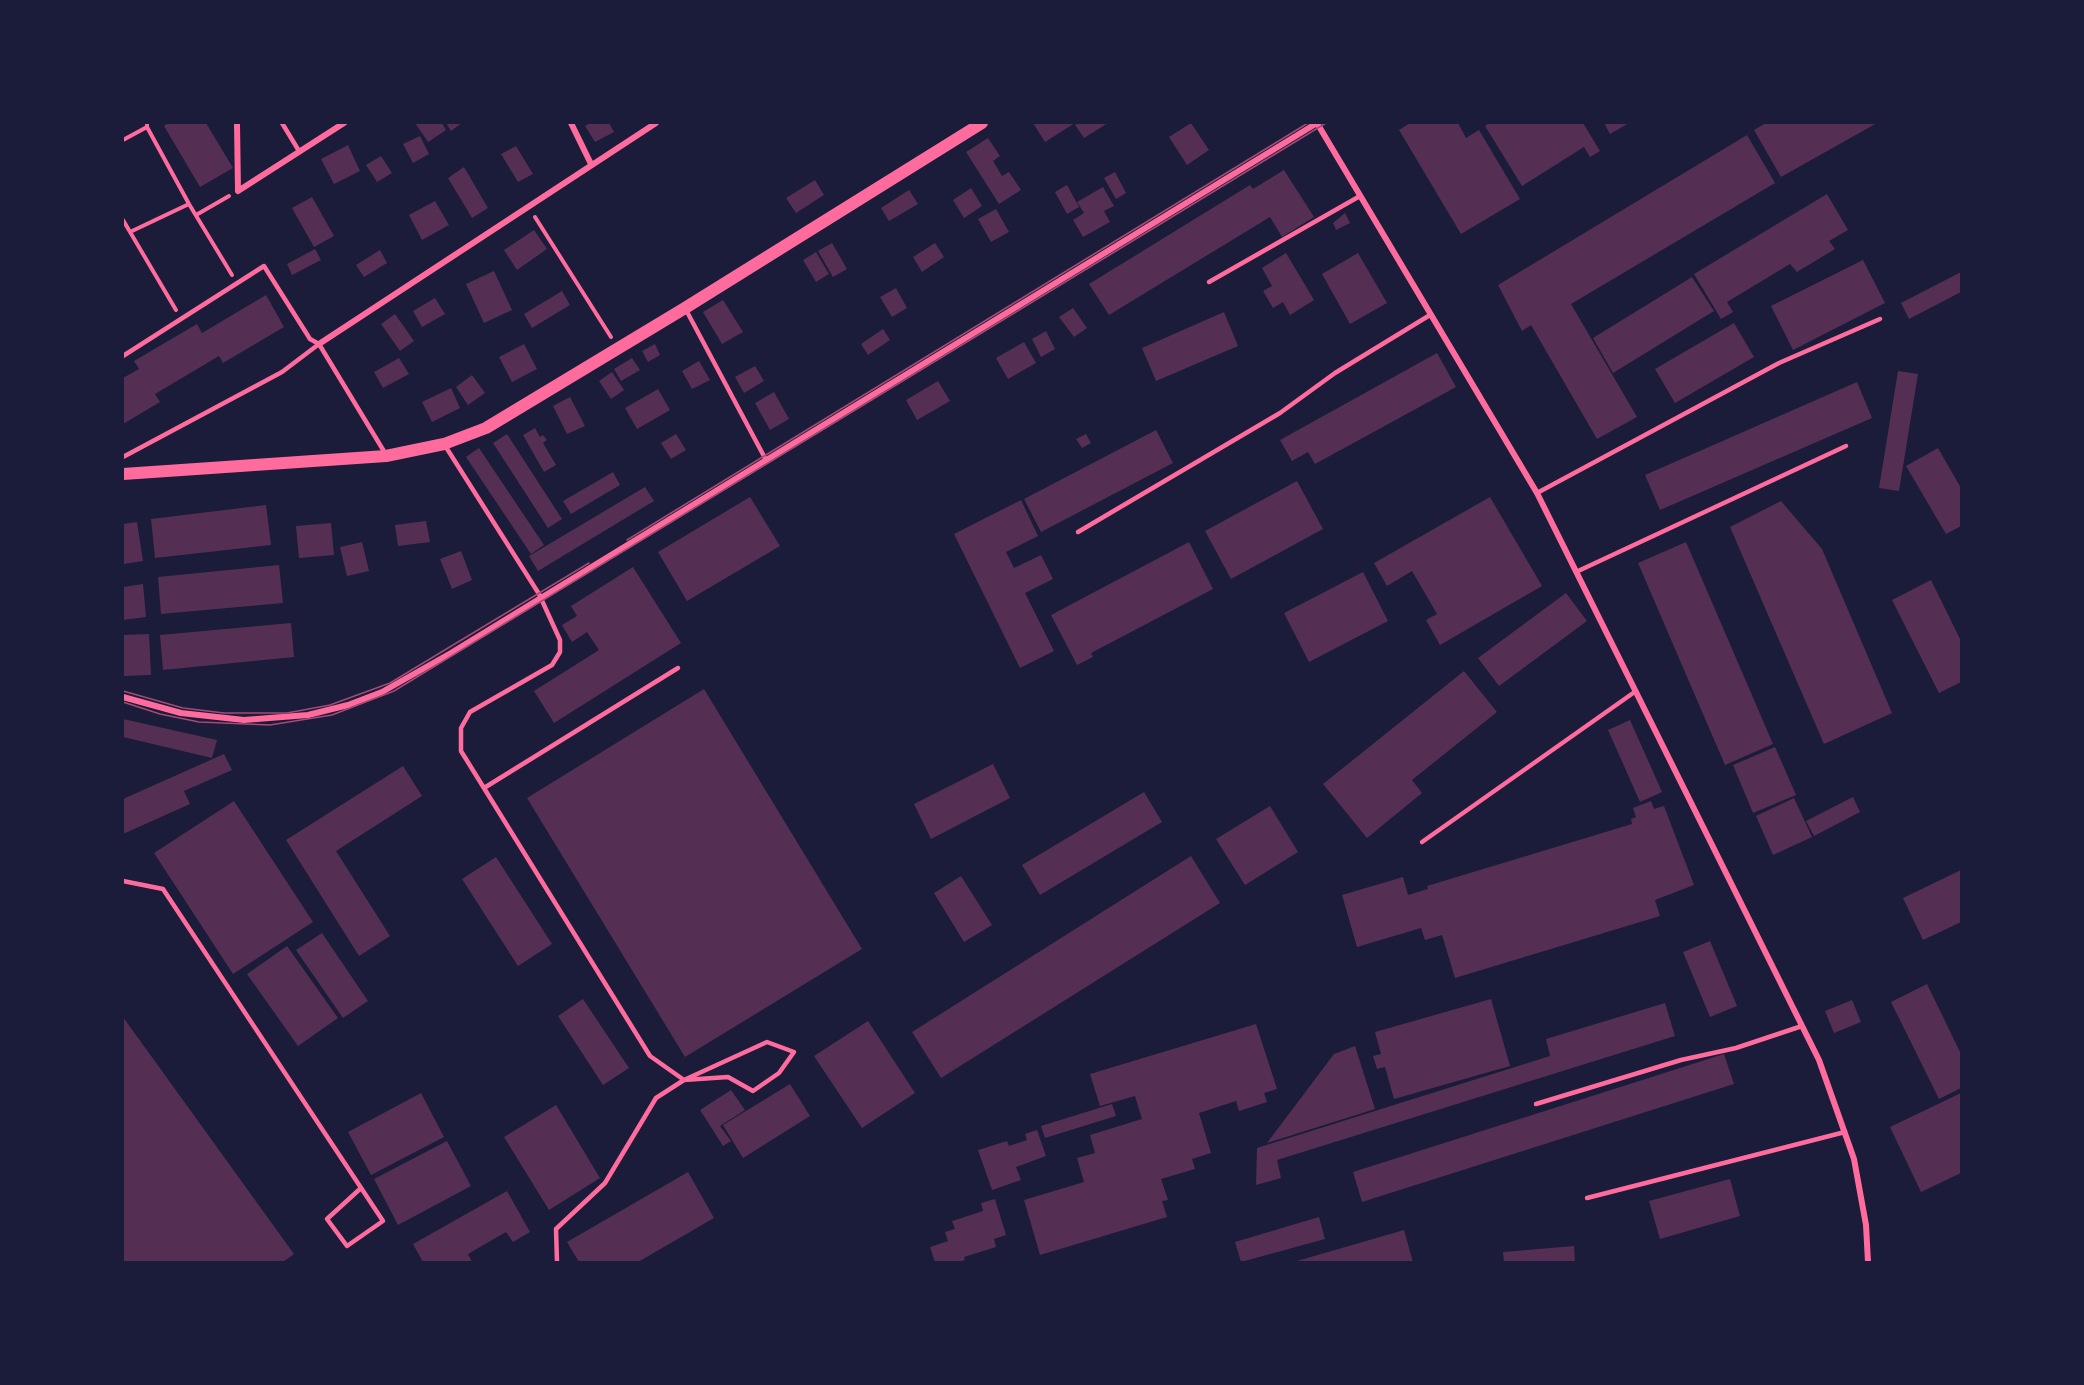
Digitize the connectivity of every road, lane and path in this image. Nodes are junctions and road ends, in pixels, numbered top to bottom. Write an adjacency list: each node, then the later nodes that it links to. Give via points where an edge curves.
1 (237, 123): 12 (street)
2 (282, 123): 10 (lane)
3 (344, 123): 10 (street)
4 (571, 123): 11 (street)
5 (656, 123): 11 (street)
6 (982, 123): 21 (main road)
7 (1317, 123): 13 (street); 32 (street)
8 (147, 125): 9 (path); 14 (path)
9 (123, 140)
10 (299, 151): 12 (street)
11 (591, 164): 15 (street)
12 (238, 191): 16 (path)
13 (1360, 196): 19 (lane); 22 (street)
14 (189, 204): 16 (path); 18 (path)
15 (528, 206): 25 (street); 26 (path)
16 (196, 215): 20 (path)
17 (123, 220): 18 (path)
18 (130, 231): 23 (path)
19 (1209, 282)
20 (237, 284): 23 (lane); 25 (lane, via 264,266 310,339)
21 (685, 308): 26 (main road); 32 (lane)
22 (1430, 315): 34 (street); 35 (lane, via 1280,413)
23 (182, 319): 27 (lane)
24 (1880, 319): 34 (lane, via 1779,363)
25 (319, 344): 30 (lane); 31 (lane, via 282,372)
26 (618, 348): 28 (main road, via 504,418)
27 (123, 356)
28 (444, 444): 30 (main road); 37 (lane)
29 (1846, 446): 36 (lane)
30 (386, 456): 33 (main road)
31 (123, 457)
32 (766, 460): 37 (street)
33 (123, 474)
34 (1537, 494): 36 (street)
35 (1078, 532)
36 (1576, 572): 39 (street)
37 (541, 597): 40 (street, via 382,692 332,710 288,718 222,719); 41 (lane, via 560,640 560,652 552,665 470,712 461,728 461,751)
38 (678, 668): 41 (lane)
39 (1636, 691): 42 (lane); 44 (street)
40 (123, 697)
41 (484, 788): 45 (lane, via 650,1056)
42 (1422, 842)
43 (123, 881): 48 (lane, via 163,889)
44 (1802, 1026): 46 (lane); 47 (street)
45 (684, 1080): 45 (lane, via 767,1042 794,1052 778,1073 753,1091 728,1077); 50 (lane, via 656,1098 605,1183 556,1229)
46 (1536, 1104)
47 (1845, 1132): 49 (lane); 51 (street, via 1866,1225)
48 (361, 1188): 48 (lane, via 327,1219 347,1245 383,1221)
49 (1587, 1198)
50 (557, 1262)
51 (1868, 1262)

